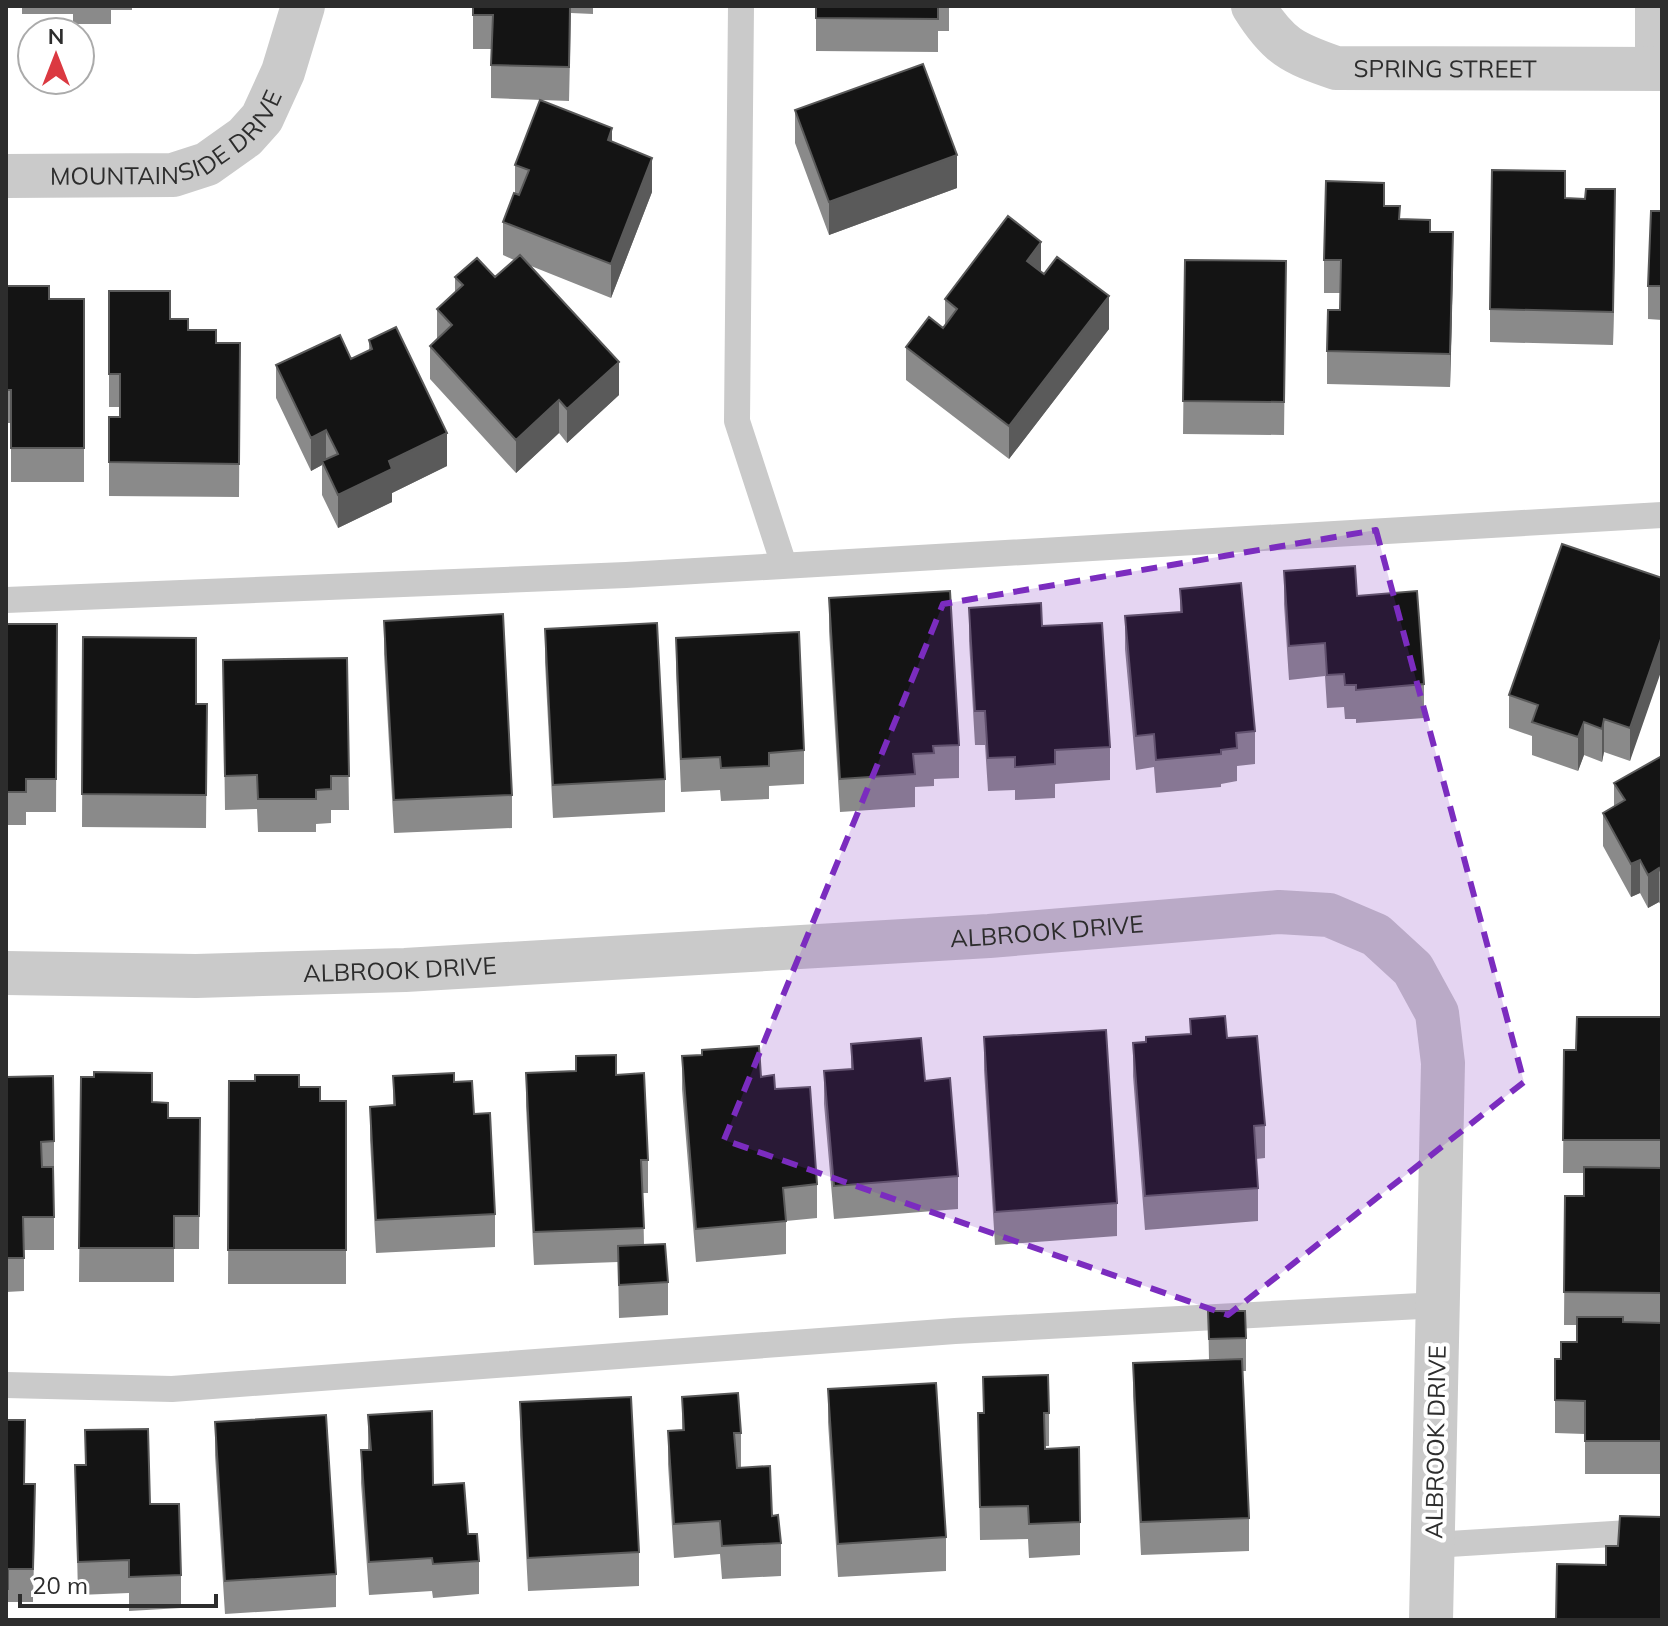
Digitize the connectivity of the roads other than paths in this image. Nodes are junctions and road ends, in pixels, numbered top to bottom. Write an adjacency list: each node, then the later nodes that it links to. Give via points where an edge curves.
1 (303, 6): 6 (street, MOUNTAINSIDE DRIVE, via 262,118 207,164 173,175)
2 (741, 6): 8 (lane, via 737,421)
3 (1253, 6): 5 (street, SPRING STREET, via 1268,30 1298,55 1336,68)
4 (1648, 6): 5 (lane)
5 (1655, 69)
6 (6, 176)
7 (1662, 515): 8 (lane)
8 (784, 565): 9 (lane)
9 (6, 600)
10 (6, 973): 11 (street, ALBROOK DRIVE, via 196,976 405,970 989,936 1279,912 1329,915 1376,935 1413,969 1437,1013 1443,1063)
11 (1439, 1305): 12 (lane, via 939,1332 172,1389); 14 (street, ALBROOK DRIVE)
12 (6, 1385)
13 (1662, 1531): 14 (lane)
14 (1433, 1545): 15 (street, ALBROOK DRIVE)
15 (1431, 1620)

